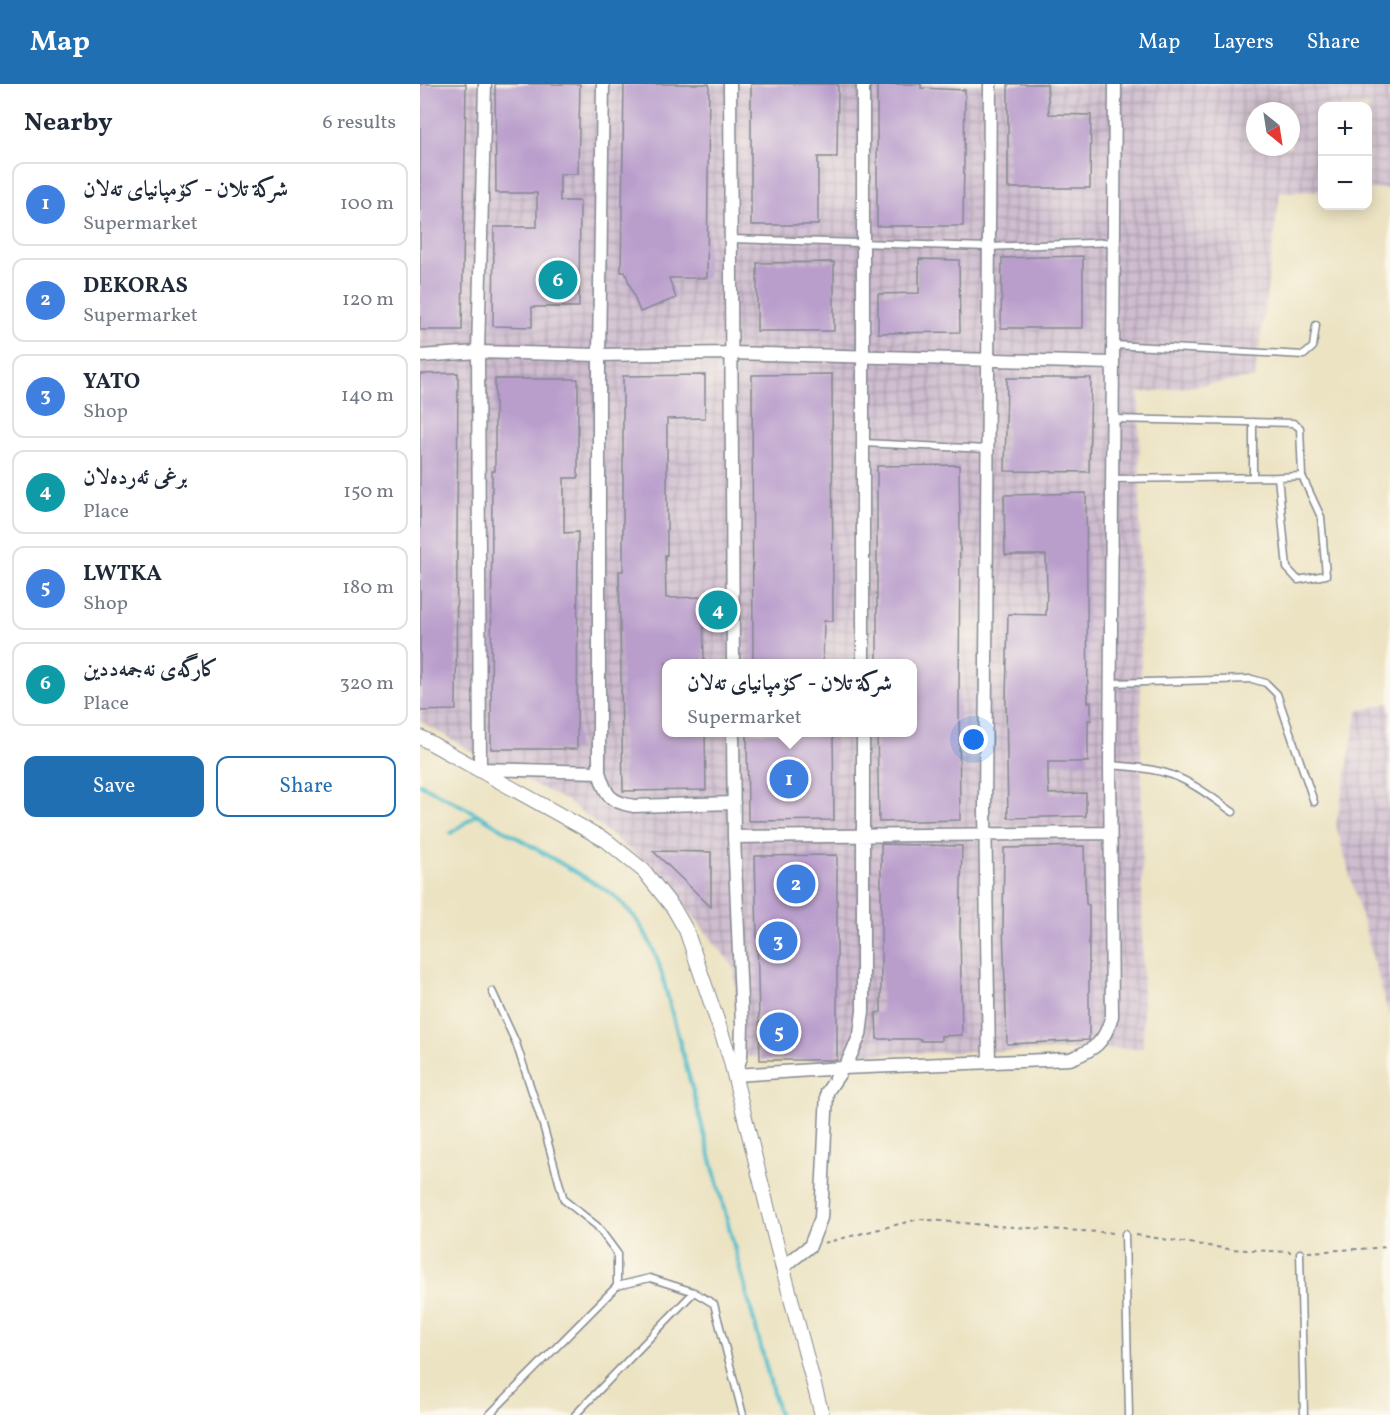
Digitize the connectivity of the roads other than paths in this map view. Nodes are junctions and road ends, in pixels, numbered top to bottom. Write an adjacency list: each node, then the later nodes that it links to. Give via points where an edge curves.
1 (485, 84): 13 (street)
2 (603, 84): 15 (street)
3 (730, 84): 7 (street)
4 (862, 84): 9 (street)
5 (990, 84): 10 (street)
6 (1115, 84): 8 (street)
7 (730, 239): 9 (lane); 14 (street)
8 (1114, 242): 10 (lane); 12 (street)
9 (862, 243): 10 (lane); 16 (street)
10 (988, 247): 18 (street)
11 (1316, 326): 12 (lane, via 1313,346 1304,355)
12 (1113, 345): 19 (street)
13 (478, 352): 15 (street); 17 (street); 35 (street)
14 (730, 353): 15 (street); 16 (street); 28 (street)
15 (599, 355): 36 (street)
16 (862, 356): 18 (street); 22 (street)
17 (420, 357)
18 (988, 360): 19 (street); 23 (street)
19 (1113, 363): 20 (street)
20 (1113, 418): 21 (lane); 27 (street)
21 (1252, 422): 24 (lane, via 1293,423 1300,428); 25 (lane)
22 (862, 443): 23 (lane); 29 (street)
23 (987, 449): 41 (street)
24 (1302, 476): 26 (lane); 26 (lane, via 1320,517 1326,575 1298,580 1287,568)
25 (1253, 477): 26 (lane); 27 (lane)
26 (1278, 477)
27 (1112, 479): 30 (street)
28 (733, 659)
29 (863, 659)
30 (1111, 682): 34 (street); 37 (lane, via 1252,679 1266,683 1277,694)
31 (420, 737): 35 (street)
32 (733, 737): 38 (street)
33 (863, 737): 42 (street)
34 (1110, 765): 39 (lane, via 1174,776); 40 (street)
35 (480, 770): 36 (street); 47 (street, via 608,841 660,889 686,930)
36 (599, 772): 38 (street, via 604,790 620,804)
37 (1314, 802)
38 (734, 803): 43 (street)
39 (1233, 812)
40 (1110, 833): 41 (street); 45 (street, via 1112,1016 1102,1041 1087,1053 1070,1059)
41 (985, 835): 42 (street); 45 (street)
42 (863, 836): 43 (street); 46 (street, via 863,1011 860,1035)
43 (734, 837): 47 (street, via 742,1025 741,1057)
44 (492, 991): 51 (lane, via 516,1043 564,1200 597,1226 617,1253)
45 (989, 1062): 46 (street)
46 (843, 1068): 47 (street); 50 (street, via 827,1092 821,1218 810,1246)
47 (735, 1075): 50 (street)
48 (1125, 1234): 57 (lane)
49 (1300, 1253): 58 (lane)
50 (782, 1268): 56 (street)
51 (617, 1286): 52 (lane, via 650,1278); 53 (lane)
52 (694, 1292): 54 (lane); 55 (lane, via 714,1304)
53 (489, 1415)
54 (575, 1415)
55 (743, 1415)
56 (822, 1415)
57 (1128, 1415)
58 (1304, 1415)

